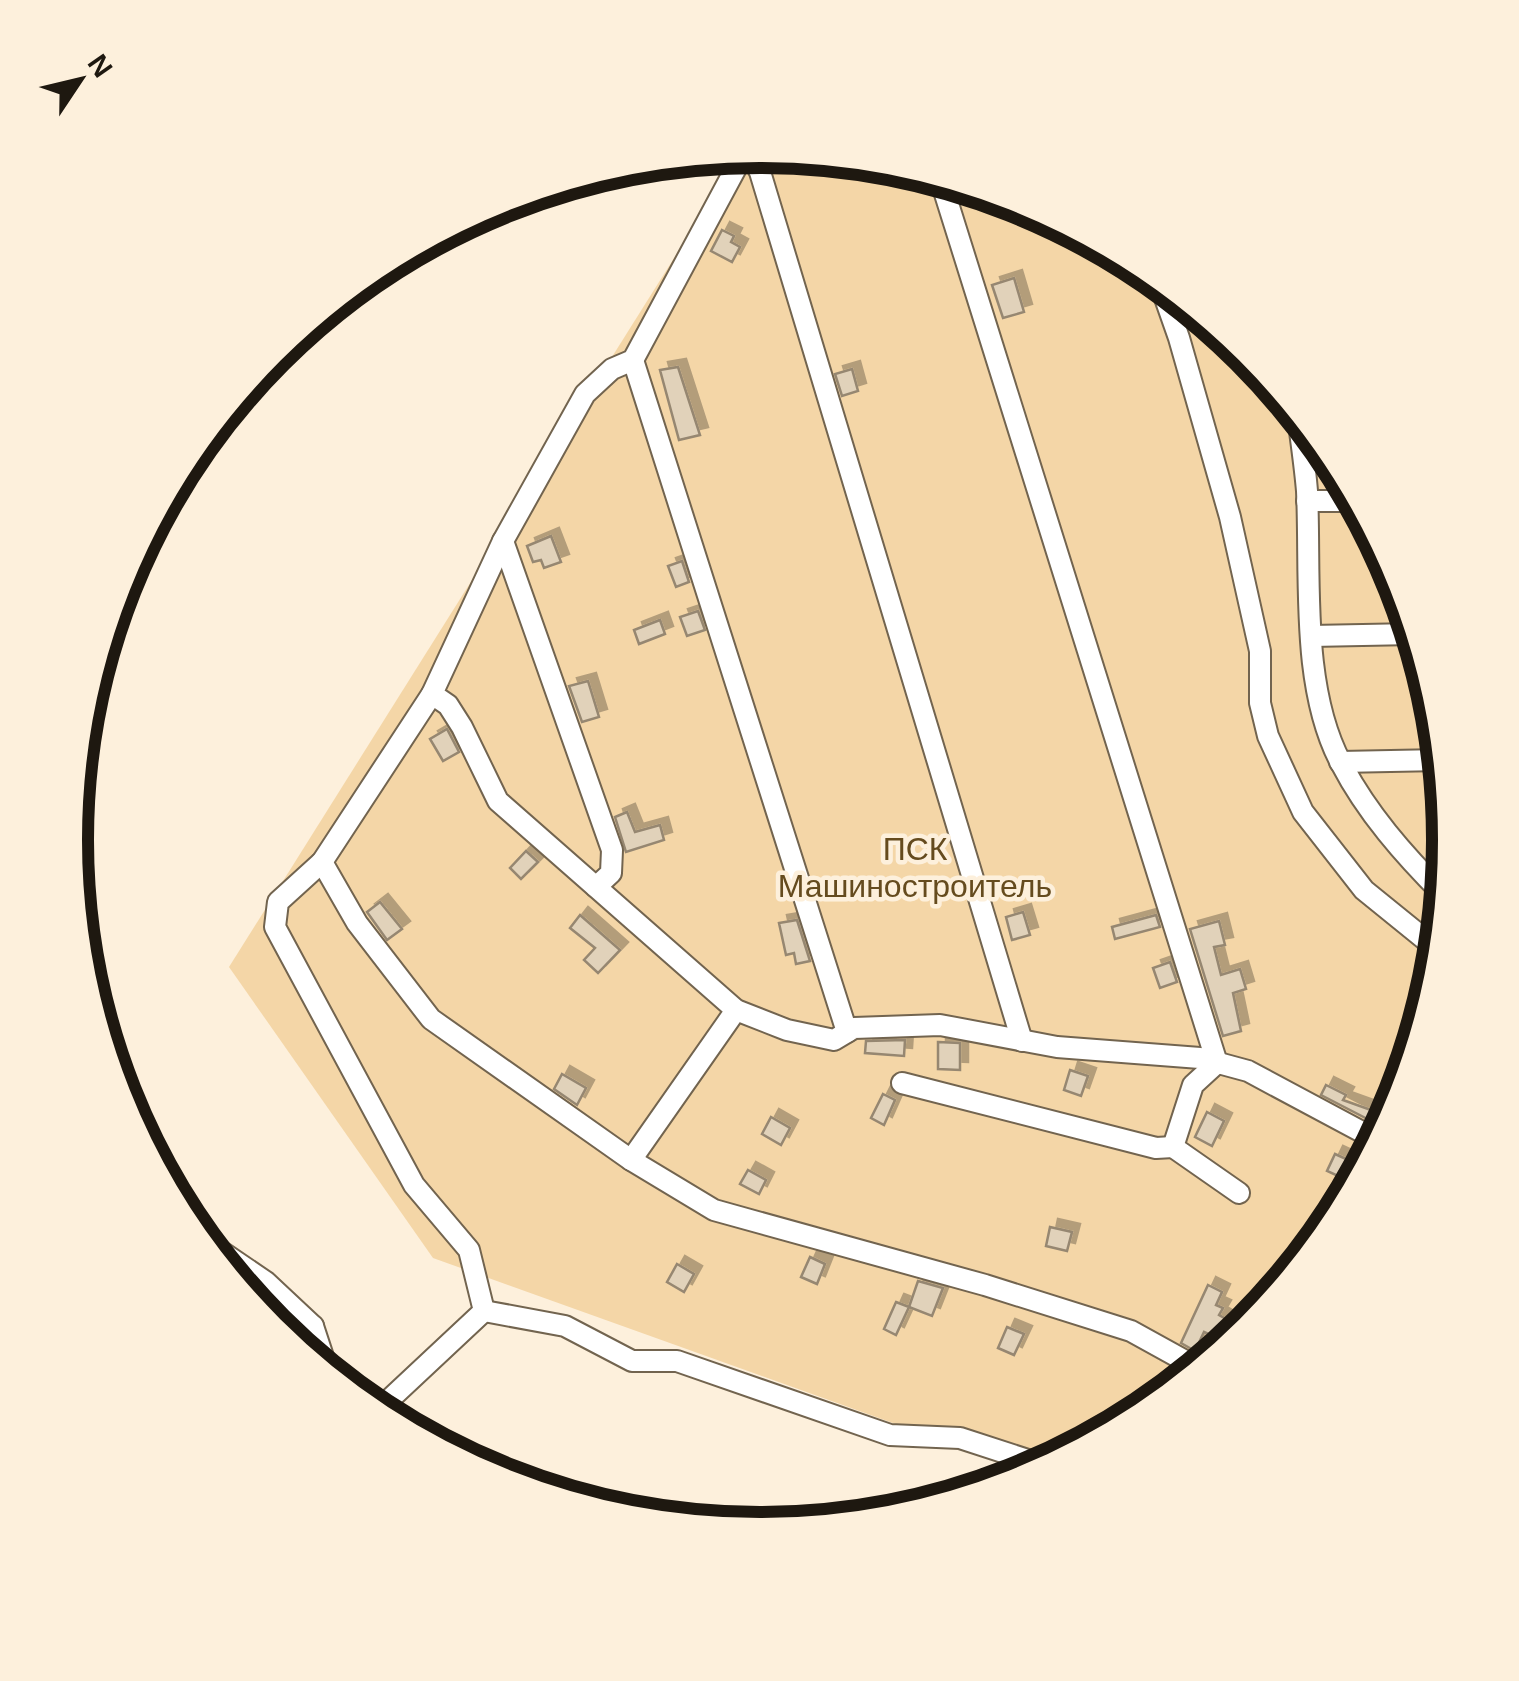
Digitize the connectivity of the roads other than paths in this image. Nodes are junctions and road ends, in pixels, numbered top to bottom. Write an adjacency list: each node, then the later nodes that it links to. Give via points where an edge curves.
1 (757, 168): 21 (street)
2 (738, 169): 5 (street)
3 (945, 195): 22 (street)
4 (1168, 306): 18 (street, via 1230,516 1260,651 1268,736 1303,812 1364,890)
5 (632, 360): 9 (street, via 585,394); 20 (street)
6 (1301, 442): 7 (street)
7 (1307, 501): 8 (street); 11 (street)
8 (1339, 501)
9 (504, 541): 12 (street); 17 (street, via 612,850 611,874)
10 (1399, 634): 11 (street)
11 (1311, 636): 14 (street, via 1324,720)
12 (432, 694): 15 (street); 17 (street, via 462,727 498,800)
13 (1427, 760): 14 (street)
14 (1340, 762): 16 (street, via 1393,843)
15 (322, 862): 26 (street, via 358,923 431,1019); 29 (street, via 278,902 275,927 414,1184 469,1250)
16 (1430, 881)
17 (596, 887): 19 (street)
18 (1424, 939)
19 (736, 1010): 20 (street, via 834,1040); 26 (street)
20 (847, 1032): 21 (street, via 940,1025)
21 (1022, 1041): 22 (street)
22 (1217, 1063): 24 (street, via 1248,1071); 25 (street, via 1194,1085)
23 (902, 1083): 25 (street)
24 (1364, 1133)
25 (1173, 1147): 27 (street)
26 (631, 1160): 33 (street, via 714,1210 1132,1331)
27 (1239, 1194)
28 (239, 1265): 30 (street)
29 (484, 1311): 34 (street); 35 (street, via 565,1326 632,1362 677,1362 890,1435 960,1438)
30 (313, 1326): 31 (street); 32 (street)
31 (304, 1335)
32 (321, 1350)
33 (1185, 1361)
34 (388, 1400)
35 (1022, 1459)

